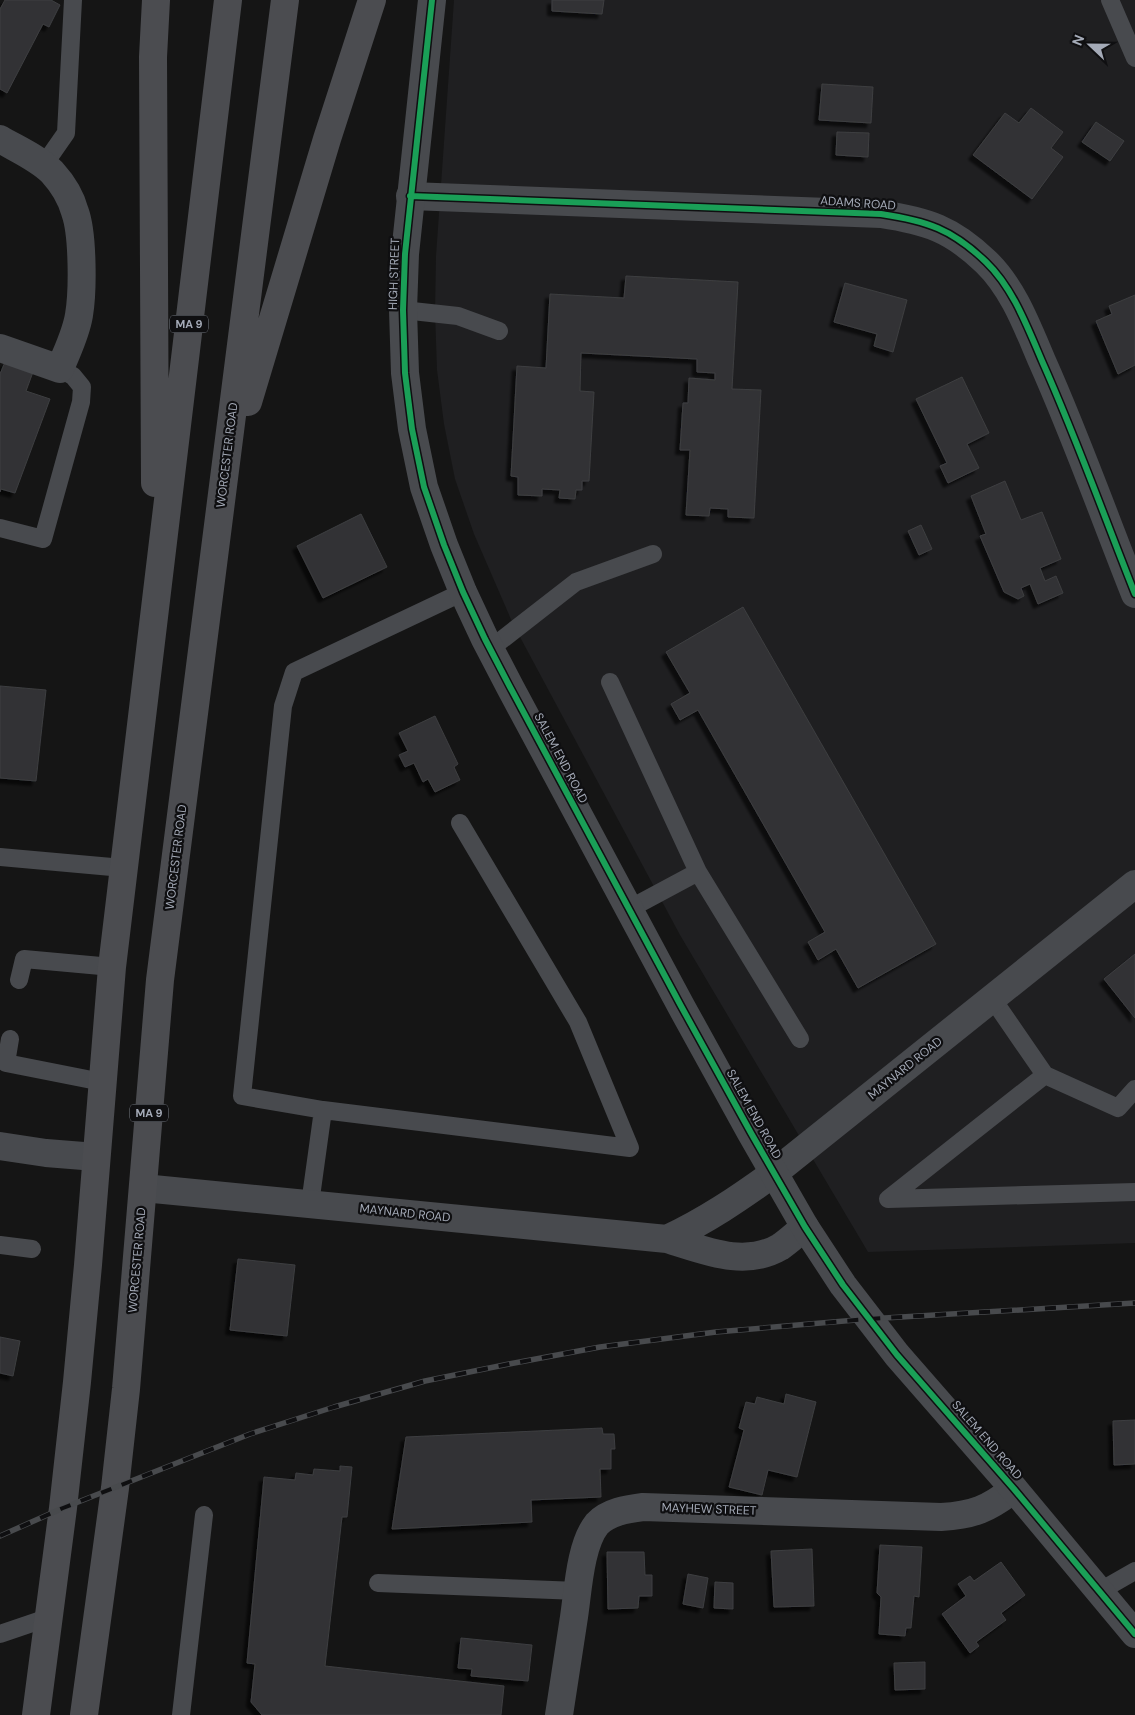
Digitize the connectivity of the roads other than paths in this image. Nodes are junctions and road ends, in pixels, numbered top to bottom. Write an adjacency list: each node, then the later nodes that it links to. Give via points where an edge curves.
1 (73, 0): 10 (lane, via 66,133)
2 (156, 0): 22 (highway, via 153,57 155,471)
3 (228, 0): 22 (highway, MA 9)
4 (285, 0): 16 (highway, WORCESTER ROAD / MA 9)
5 (372, 0): 16 (highway, via 268,331)
6 (432, 0): 11 (street, HIGH STREET)
7 (1110, 0): 8 (lane)
8 (1135, 58)
9 (0, 140): 10 (street)
10 (43, 166): 15 (street, via 52,172 67,192 76,212 80,238 79,314)
11 (410, 196): 12 (street, HIGH STREET); 21 (street, ADAMS ROAD, via 881,214 911,218 943,229 987,263 1020,311)
12 (403, 310): 13 (lane, via 458,316); 18 (street, HIGH STREET, via 405,373 412,429 424,487)
13 (499, 331)
14 (0, 348): 15 (street)
15 (60, 369): 17 (lane, via 73,376 82,387 81,402 43,539)
16 (220, 512): 44 (highway, WORCESTER ROAD / MA 9, via 160,980)
17 (0, 528)
18 (444, 545): 20 (street, SALEM END ROAD)
19 (653, 554): 23 (lane, via 576,582)
20 (463, 592): 23 (street, SALEM END ROAD); 40 (lane, via 294,672 283,706 242,1096)
21 (1135, 594)
22 (150, 648): 27 (highway, MA 9)
23 (490, 649): 30 (street, SALEM END ROAD)
24 (610, 682): 28 (lane)
25 (460, 823): 40 (lane, via 578,1022 630,1148)
26 (0, 857): 27 (lane)
27 (123, 868): 31 (highway, MA 9)
28 (698, 872): 30 (lane); 35 (lane)
29 (1135, 884): 33 (street, MAYNARD ROAD)
30 (629, 909): 43 (street, SALEM END ROAD)
31 (112, 967): 32 (lane, via 24,959); 38 (highway, MA 9)
32 (19, 980)
33 (992, 998): 37 (lane); 43 (street, MAYNARD ROAD)
34 (10, 1039): 36 (lane)
35 (800, 1039)
36 (3, 1063): 38 (lane)
37 (1045, 1075): 39 (lane, via 1118,1108); 45 (lane, via 888,1199)
38 (102, 1082): 42 (highway, MA 9)
39 (1135, 1089)
40 (322, 1110): 46 (lane)
41 (0, 1146): 42 (street)
42 (96, 1157): 57 (highway, MA 9, via 77,1382)
43 (774, 1173): 47 (street, SALEM END ROAD); 48 (street, MAYNARD ROAD, via 700,1223)
44 (143, 1188): 46 (street, MAYNARD ROAD); 61 (highway, WORCESTER ROAD / MA 9, via 126,1388)
45 (1135, 1192)
46 (310, 1204): 48 (street, MAYNARD ROAD)
47 (805, 1227): 48 (street, MAYNARD ROAD, via 780,1246 757,1256 719,1254); 51 (street, SALEM END ROAD, via 868,1319)
48 (667, 1239)
49 (0, 1245): 50 (lane)
50 (32, 1249)
51 (1014, 1489): 55 (street, MAYHEW STREET, via 1001,1499 964,1516 643,1507 624,1510 608,1516 593,1531 583,1560); 56 (street, SALEM END ROAD)
52 (204, 1515): 62 (lane)
53 (1135, 1571): 56 (lane)
54 (378, 1583): 55 (lane)
55 (578, 1591): 63 (street, MAYHEW STREET)
56 (1100, 1591): 59 (street, SALEM END ROAD)
57 (50, 1617): 58 (lane); 60 (highway, MA 9)
58 (0, 1634)
59 (1135, 1634)
60 (36, 1715)
61 (84, 1715)
62 (180, 1715)
63 (559, 1715)

